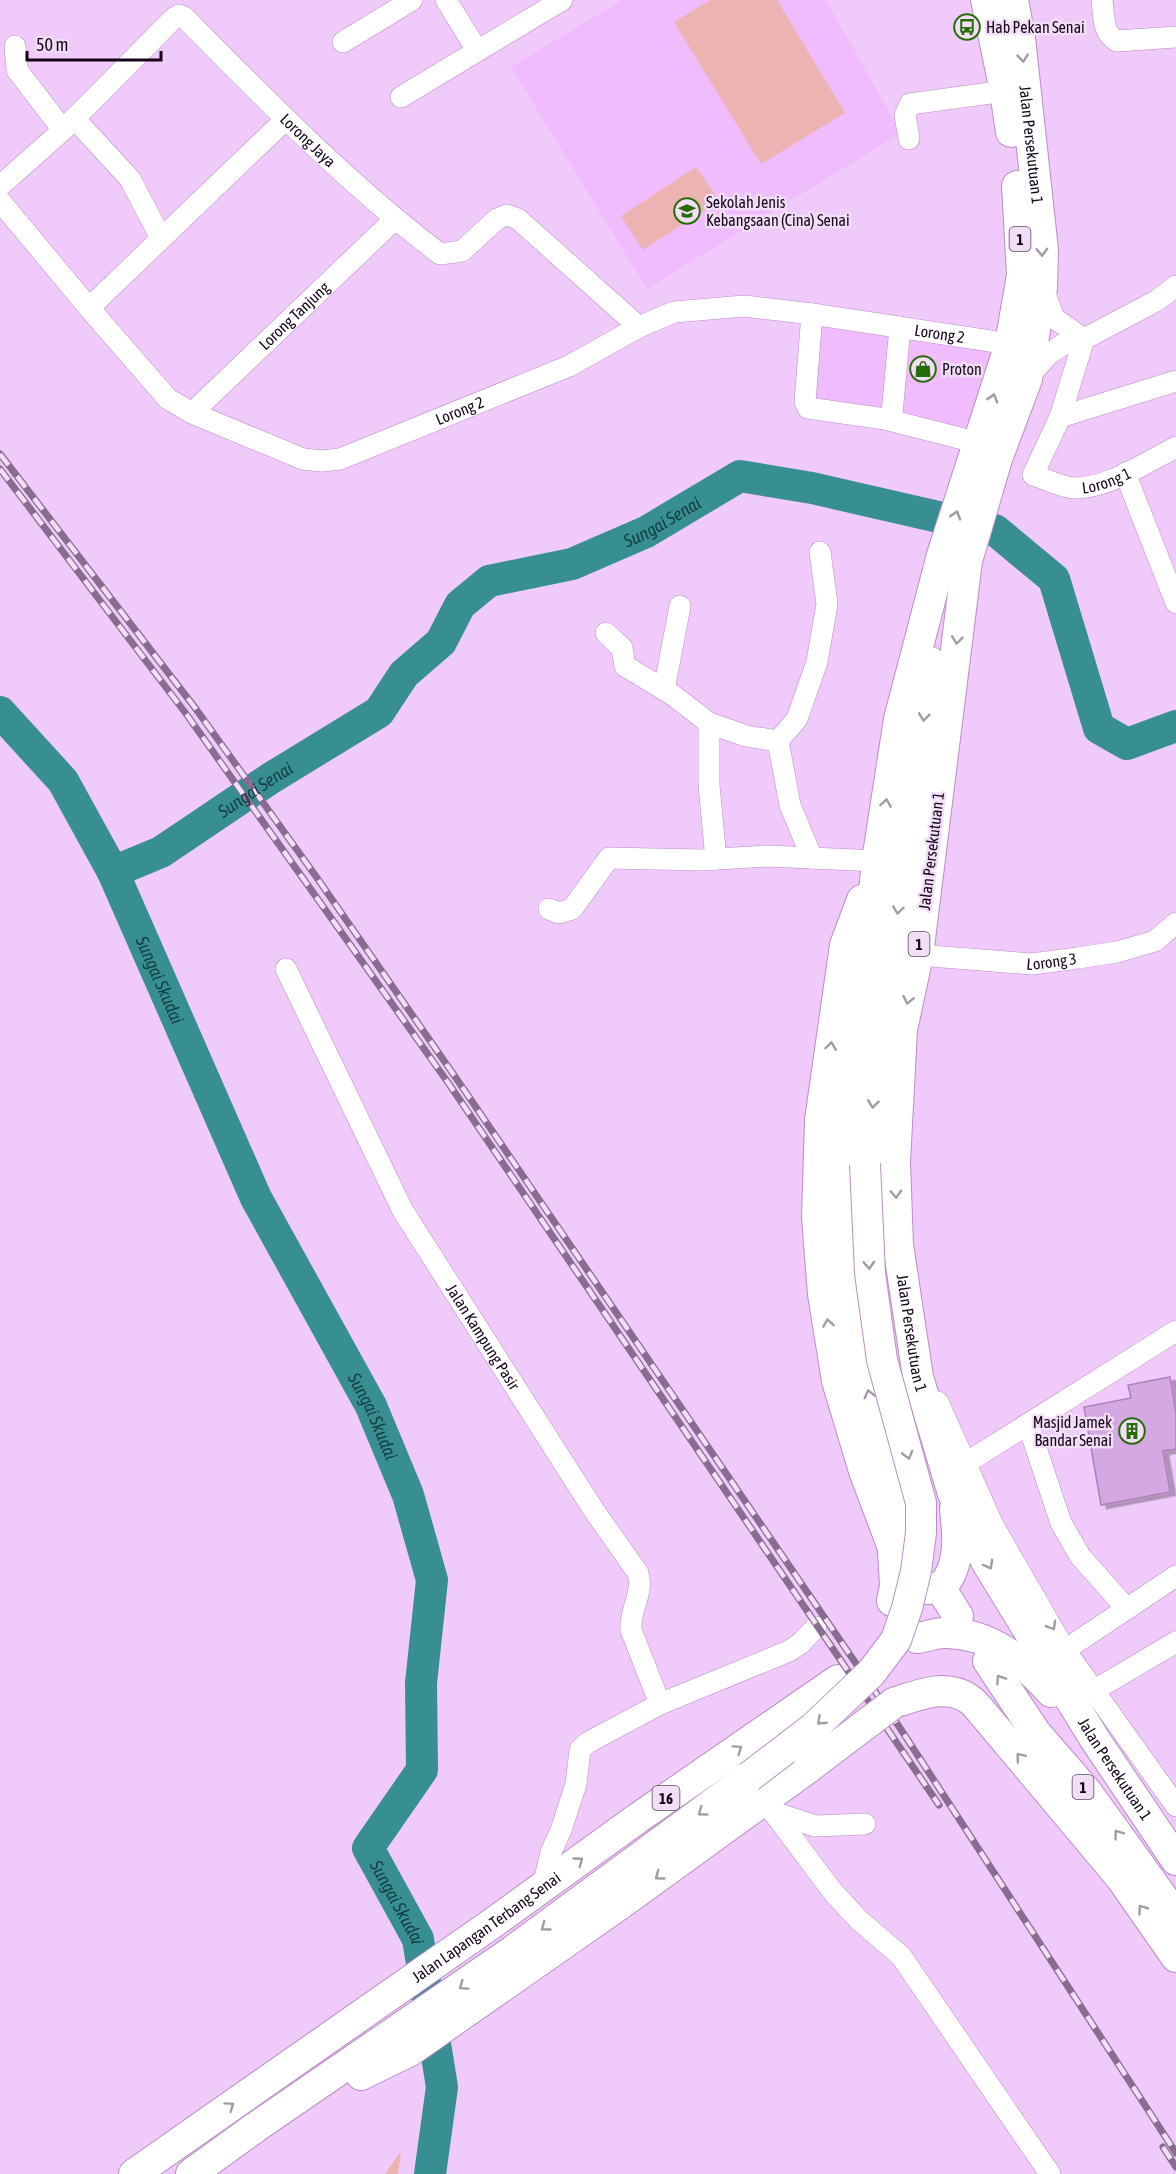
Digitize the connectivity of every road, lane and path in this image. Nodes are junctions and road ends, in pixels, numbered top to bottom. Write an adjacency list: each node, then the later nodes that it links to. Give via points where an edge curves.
1 (412, 0): 8 (street)
2 (446, 0): 10 (street)
3 (562, 0): 10 (street)
4 (986, 0): 11 (highway, Jalan Persekutuan 1 / 1)
5 (1013, 0): 21 (highway, Jalan Persekutuan 1 / 1, one-way to 21, via 1043,250)
6 (1102, 0): 7 (street, via 1106,30 1111,38 1117,41)
7 (1176, 37)
8 (343, 42)
9 (15, 46): 14 (street, via 17,70)
10 (477, 50): 12 (street)
11 (1005, 91): 15 (street, via 910,104 905,115); 27 (highway, Jalan Persekutuan 1 / 1, via 1017,170 1022,275)
12 (401, 97)
13 (285, 120): 14 (street, Lorong Jaya, via 179,15); 18 (street, Lorong Jaya); 19 (street)
14 (69, 124): 16 (street, Lorong Jaya); 19 (street, via 130,179)
15 (909, 139)
16 (0, 186)
17 (0, 201): 22 (street, Lorong 2)
18 (395, 219): 24 (street, Lorong Jaya, via 440,254 462,251 497,219 507,215 518,219); 30 (street, Lorong Tanjung)
19 (161, 238): 22 (street)
20 (1176, 286): 26 (street, via 1156,301)
21 (1042, 288): 26 (street, via 1054,318); 28 (highway, Jalan Persekutuan 1 / 1)
22 (89, 308): 30 (street, Lorong 2, via 168,399)
23 (812, 314): 24 (street, Lorong 2, via 744,306 674,312); 25 (street, Lorong 2); 32 (street, via 805,402 808,408)
24 (639, 327): 30 (street, Lorong 2, via 569,366 340,459 303,459)
25 (900, 327): 27 (street, Lorong 2); 32 (street, via 892,414)
26 (1084, 339): 28 (street, via 1062,345 1049,354); 31 (street)
27 (1010, 344): 33 (highway, Jalan Persekutuan 1 / 1, one-way to 27)
28 (1027, 379): 36 (highway, Jalan Persekutuan 1 / 1)
29 (1176, 381): 31 (street)
30 (192, 413)
31 (1060, 417): 35 (street, Lorong 1, via 1033,476 1070,488 1092,487)
32 (885, 419): 33 (street)
33 (979, 443): 36 (highway, Jalan Persekutuan 1 / 1)
34 (1176, 447): 35 (street, Lorong 1)
35 (1125, 473): 39 (street)
36 (978, 482): 38 (highway, Jalan Persekutuan 1 / 1)
37 (820, 552): 44 (street, via 827,604 817,662 797,719)
38 (955, 558): 47 (highway, Jalan Persekutuan 1 / 1, one-way to 38, via 899,719); 50 (highway, Jalan Persekutuan 1 / 1, one-way to 50); 68 (highway, one-way to 68, bridge, via 934,633 865,1164 870,1273 882,1360 921,1503 916,1571 896,1640 871,1673 813,1728)
39 (1176, 603)
40 (680, 606): 42 (street)
41 (606, 633): 42 (street, via 622,648 625,666)
42 (664, 690): 43 (street)
43 (709, 723): 44 (street, via 746,736); 46 (street, via 709,785)
44 (777, 741): 45 (street, via 790,805)
45 (812, 858): 46 (street); 47 (street)
46 (716, 859): 48 (street, via 609,858 572,909 559,913)
47 (877, 861): 57 (highway, Jalan Persekutuan 1 / 1, one-way to 47, via 858,1348 842,1222 846,1117)
48 (549, 909)
49 (1176, 922): 50 (street, Lorong 3, via 1155,940 1117,952 1032,964)
50 (918, 955): 52 (highway, Jalan Persekutuan 1 / 1, one-way to 52, via 902,1030 895,1162 898,1245)
51 (286, 969): 66 (street, Jalan Kampung Pasir, via 403,1211 638,1573 641,1585 630,1619)
52 (909, 1327): 55 (street); 56 (highway, Jalan Persekutuan 1 / 1, via 918,1377)
53 (1176, 1331): 54 (street)
54 (1028, 1424): 55 (street); 59 (street, via 1061,1523 1080,1556)
55 (966, 1463): 62 (street, one-way to 62, via 993,1525)
56 (953, 1494): 57 (highway, via 956,1558 952,1575 943,1586 928,1589 914,1584); 67 (highway, Jalan Persekutuan 1 / 1, one-way to 67, via 987,1563)
57 (902, 1539): 64 (highway, via 892,1601 875,1642)
58 (1176, 1576): 59 (street)
59 (1127, 1609): 62 (street)
60 (816, 1627): 66 (street, via 789,1651)
61 (1176, 1642): 65 (street)
62 (1065, 1650): 65 (street)
63 (988, 1661): 73 (highway, Jalan Persekutuan 1 / 1, one-way to 63, via 1087,1792 1036,1733)
64 (838, 1680): 67 (highway, bridge, via 917,1638 944,1633 973,1637 1002,1648 1028,1667); 72 (highway, Jalan Lapangan Terbang Senai / 16, one-way to 64)
65 (1094, 1691): 69 (street)
66 (660, 1704): 72 (street, via 580,1749 576,1784 551,1852)
67 (1094, 1738): 71 (highway, Jalan Persekutuan 1 / 1)
68 (762, 1797): 70 (street, via 815,1826); 74 (highway, one-way to 68, bridge, via 1121,1878 986,1717 969,1699 952,1692 929,1691 894,1703 808,1768); 76 (highway, one-way to 76, via 403,2042 256,2127); 77 (street, via 833,1892 901,1956)
69 (1176, 1806)
70 (865, 1824)
71 (1176, 1860)
72 (543, 1887): 75 (highway, Jalan Lapangan Terbang Senai / 16, one-way to 72)
73 (1176, 1916)
74 (1176, 1956)
75 (134, 2174)
76 (190, 2174)
77 (1050, 2174)

